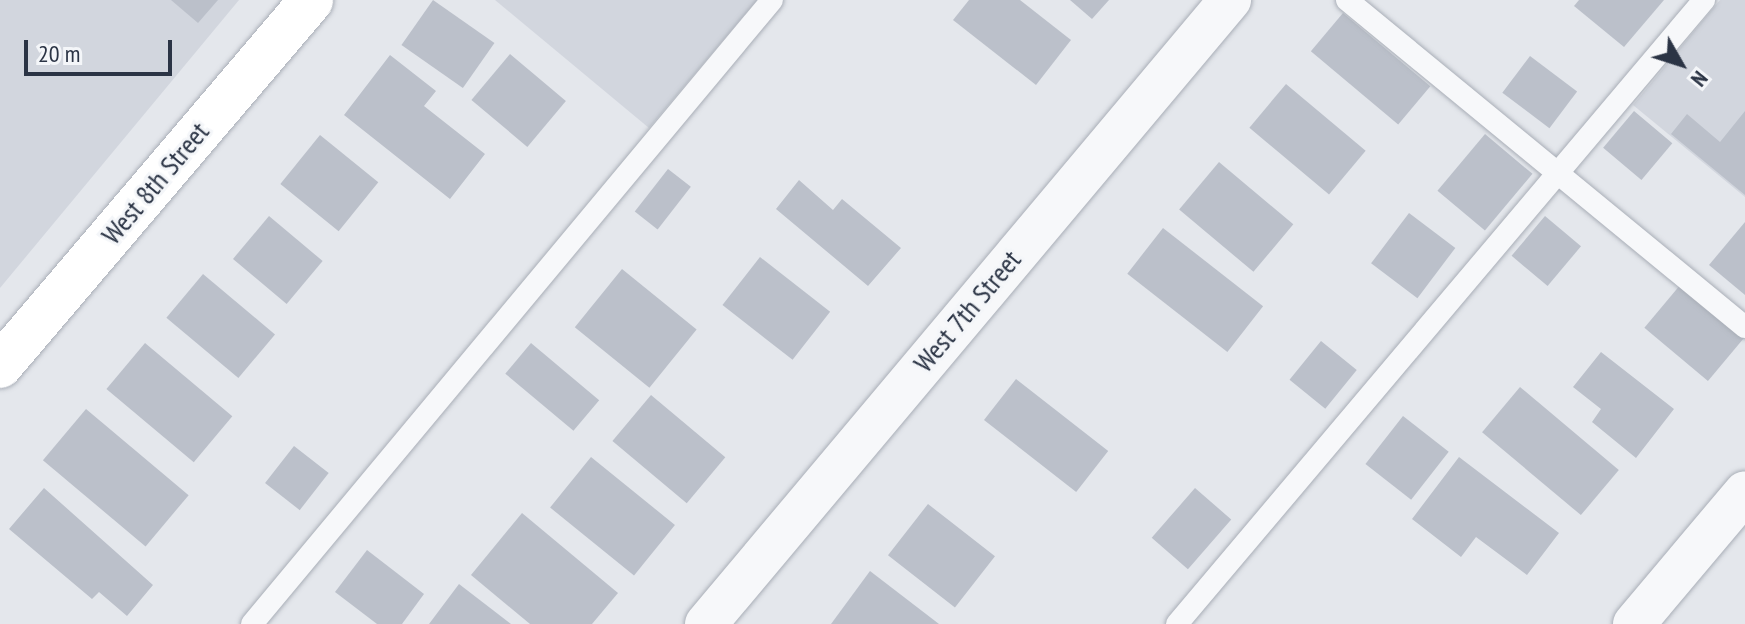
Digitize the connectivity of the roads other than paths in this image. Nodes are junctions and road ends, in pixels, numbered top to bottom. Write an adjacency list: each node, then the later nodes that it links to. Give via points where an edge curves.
1 (311, 0): 8 (street, West 8th Street)
2 (772, 0): 10 (lane)
3 (1230, 0): 11 (street, West 7th Street)
4 (1347, 0): 6 (lane)
5 (1704, 0): 6 (lane)
6 (1559, 170): 7 (lane); 12 (lane)
7 (1745, 327)
8 (0, 366)
9 (1745, 492): 13 (street)
10 (252, 624)
11 (706, 624)
12 (1177, 624)
13 (1634, 624)

